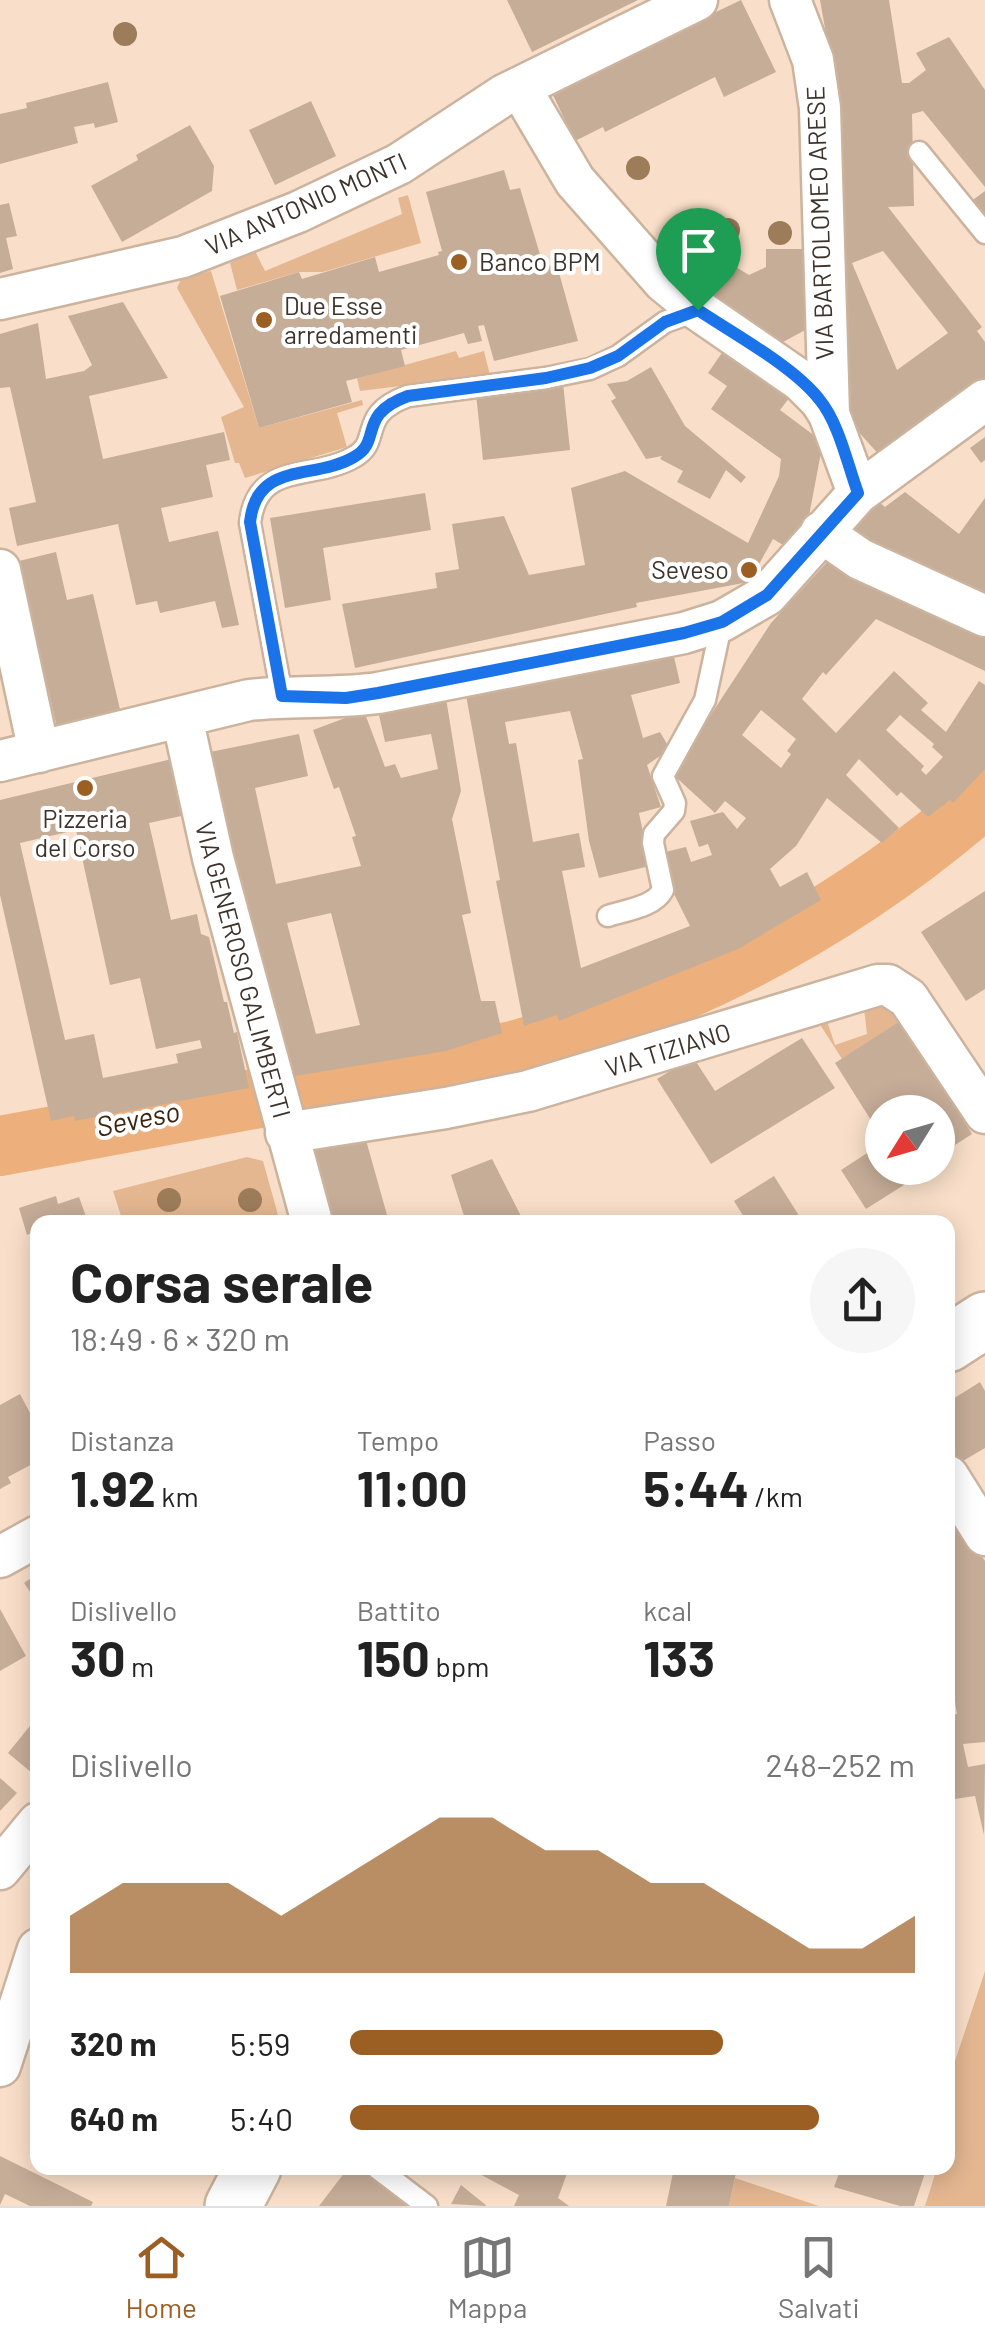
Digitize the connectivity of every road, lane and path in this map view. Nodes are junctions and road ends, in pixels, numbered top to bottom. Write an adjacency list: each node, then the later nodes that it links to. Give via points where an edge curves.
1 (697, 0): 3 (street, VIA ANTONIO MONTI)
2 (800, 11): 9 (street, VIA BARTOLOMEO ARESE, via 820,108)
3 (520, 88): 6 (street, VIA ANTONIO MONTI, via 400,164 210,249); 7 (street, via 586,194 664,282)
4 (919, 152): 5 (lane)
5 (985, 232)
6 (0, 298)
7 (698, 310): 9 (street, via 801,381); 15 (lane, via 665,322 590,368 392,402 373,420 369,442 355,457 266,485 252,501 250,522)
8 (985, 400): 10 (street)
9 (828, 414): 10 (street)
10 (858, 493): 11 (street)
11 (821, 532): 13 (street, via 860,559); 14 (street, via 767,595)
12 (0, 570): 17 (street)
13 (985, 616)
14 (722, 622): 15 (street, via 378,693); 19 (lane, via 706,700 663,776 675,803 654,834 664,890)
15 (282, 696): 16 (street)
16 (182, 717): 17 (street); 21 (street, VIA GENEROSO GALIMBERTI)
17 (39, 752): 18 (street)
18 (0, 761)
19 (608, 916)
20 (985, 1113): 21 (street, VIA TIZIANO, via 908,998 888,985 528,1091 446,1108)
21 (283, 1124): 22 (street, VIA GENEROSO GALIMBERTI)
22 (310, 1215)
23 (985, 1320): 24 (main road)
24 (955, 1339)
25 (955, 1487): 26 (street)
26 (985, 1534)
27 (30, 1540): 28 (street)
28 (0, 1557)
29 (30, 1832): 30 (street)
30 (0, 1868)
31 (30, 1974): 32 (street)
32 (0, 2066)
33 (249, 2175): 35 (main road)
34 (386, 2175): 36 (lane)
35 (233, 2206)
36 (427, 2206)

